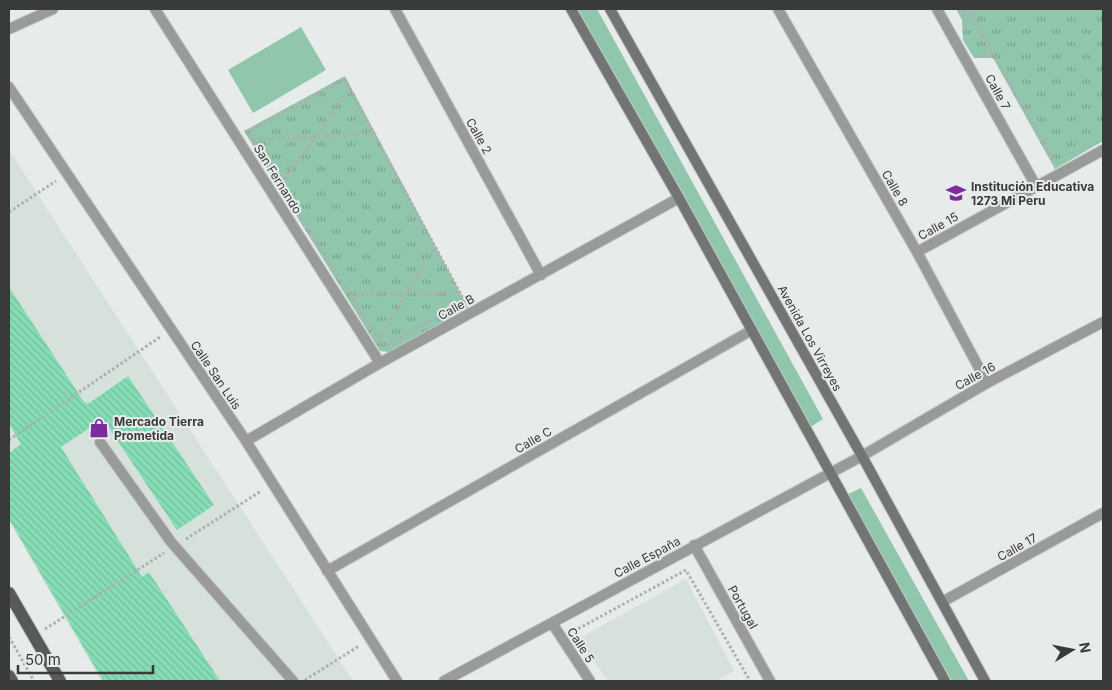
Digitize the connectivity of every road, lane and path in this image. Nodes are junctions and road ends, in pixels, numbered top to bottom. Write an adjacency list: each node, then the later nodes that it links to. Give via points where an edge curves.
1 (53, 9): 9 (street)
2 (155, 9): 18 (street, San Fernando)
3 (395, 9): 28 (street, Calle 2)
4 (571, 9): 24 (main road)
5 (610, 9): 42 (main road, Avenida Los Virreyes)
6 (778, 9): 27 (street, Calle 8)
7 (937, 9): 23 (street, Calle 7)
8 (966, 9): 10 (path); 11 (path)
9 (9, 29)
10 (966, 39)
11 (995, 55): 12 (path); 20 (path)
12 (975, 56)
13 (9, 87): 21 (street, Calle San Luis)
14 (350, 88): 15 (path, via 345,80); 16 (path); 17 (path)
15 (247, 132)
16 (374, 133): 17 (path); 26 (path)
17 (316, 136): 18 (path, via 252,140); 22 (path)
18 (242, 146): 37 (street, San Fernando)
19 (1103, 150): 23 (street, Calle 15)
20 (1056, 164)
21 (67, 174): 25 (path); 34 (street, Calle San Luis)
22 (281, 186)
23 (1036, 186): 27 (street, Calle 15)
24 (679, 198): 28 (street, Calle B); 35 (main road)
25 (9, 212)
26 (435, 247): 30 (path); 31 (path)
27 (917, 252): 38 (street, Calle 8)
28 (542, 275): 37 (street, Calle B)
29 (350, 294): 30 (path)
30 (406, 294): 31 (path); 36 (path)
31 (460, 294): 32 (path)
32 (465, 302)
33 (1103, 322): 38 (street, Calle 16)
34 (171, 330): 39 (path); 40 (street, Calle San Luis)
35 (752, 330): 43 (main road); 48 (street, Calle C)
36 (378, 339)
37 (380, 363): 40 (street, Calle B)
38 (987, 383): 42 (street, Calle 16)
39 (9, 440)
40 (246, 441): 44 (street, Calle San Luis)
41 (100, 442): 47 (street)
42 (862, 456): 43 (street, Calle España); 50 (main road, Avenida Los Virreyes)
43 (830, 472): 46 (street, Calle España); 67 (main road)
44 (272, 484): 47 (path); 48 (street, Calle San Luis)
45 (1103, 513): 50 (street, Calle 17)
46 (694, 545): 51 (street, Calle España); 66 (street, Portugal)
47 (174, 546): 53 (path); 60 (street)
48 (327, 571): 55 (street, Calle San Luis)
49 (9, 593): 53 (main road)
50 (942, 602): 68 (main road, Avenida Los Virreyes)
51 (552, 622): 63 (street, Calle España); 64 (street, Calle 5)
52 (573, 632): 65 (path, via 686,570)
53 (34, 636): 59 (main road)
54 (9, 637): 58 (path)
55 (370, 639): 61 (path); 62 (street, Calle San Luis)
56 (9, 676): 57 (main road)
57 (12, 681)
58 (34, 681)
59 (60, 681)
60 (293, 681)
61 (304, 681)
62 (397, 681)
63 (444, 681)
64 (590, 681)
65 (750, 681)
66 (770, 681)
67 (945, 681)
68 (985, 681)

